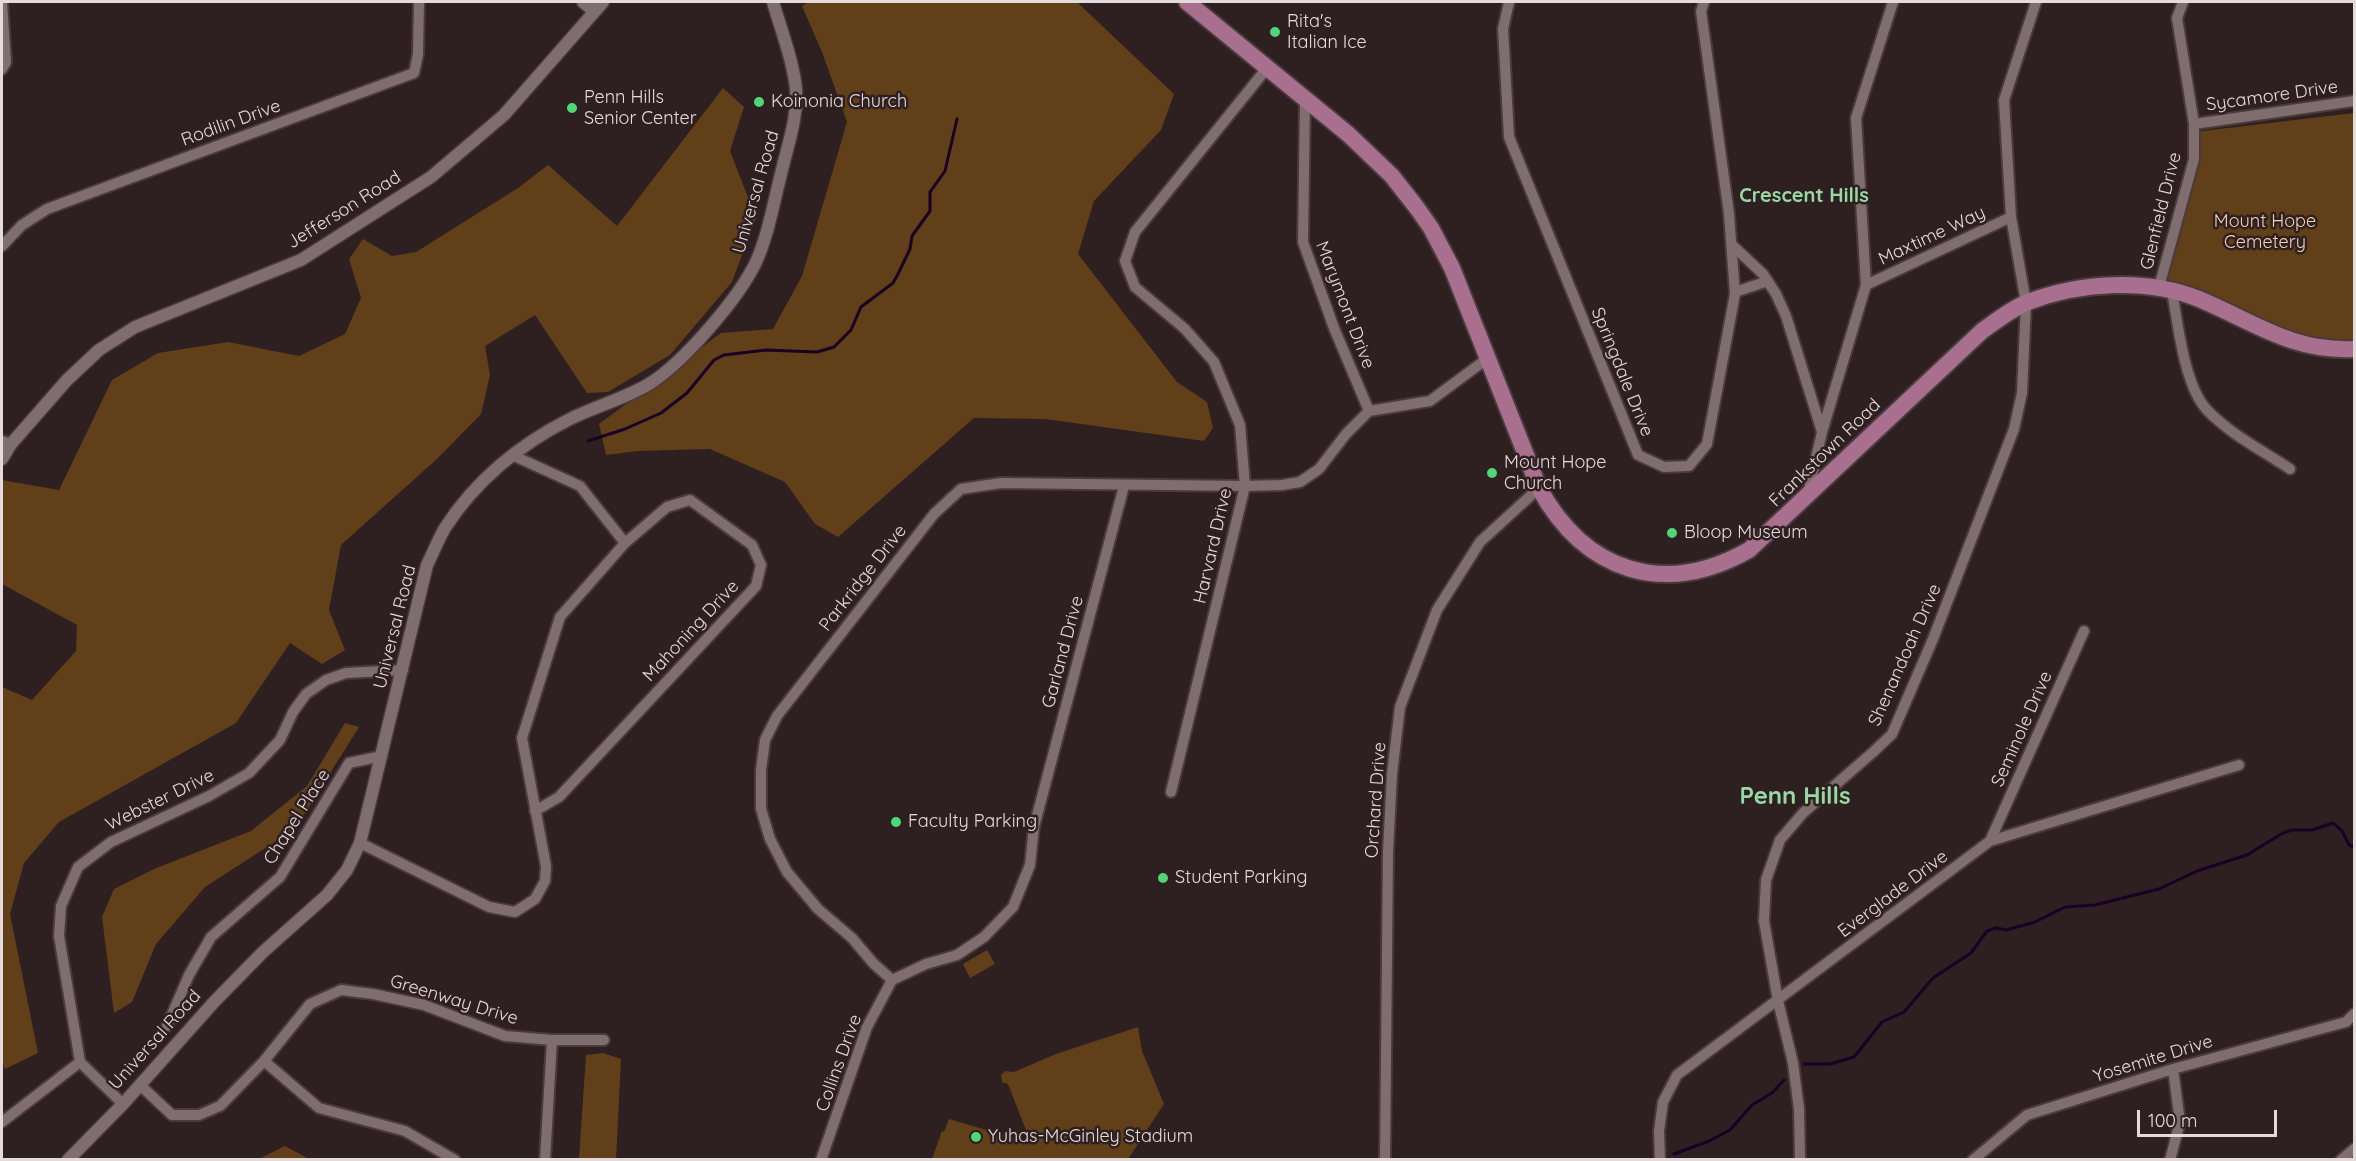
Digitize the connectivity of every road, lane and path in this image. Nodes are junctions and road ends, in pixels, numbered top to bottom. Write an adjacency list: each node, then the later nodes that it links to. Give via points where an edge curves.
1 (2, 2): 13 (street, via 6,62)
2 (419, 2): 19 (street, Rodilin Drive, via 414,73 47,209 22,225)
3 (583, 2): 11 (street, Jefferson Road)
4 (773, 2): 30 (street, Universal Road, via 793,72 795,109 766,231 748,277 668,371 629,394 571,418)
5 (1187, 2): 12 (main road, Frankstown Road)
6 (1509, 2): 23 (street, Springdale Drive, via 1503,30 1509,137 1638,455 1664,467 1689,466 1707,444)
7 (1704, 2): 18 (street, Springdale Drive, via 1701,11)
8 (1893, 2): 21 (street, via 1856,118)
9 (2036, 2): 17 (street, Shenandoah Drive, via 2004,100)
10 (2183, 2): 16 (street, Glenfield Drive, via 2177,18)
11 (598, 5): 29 (street, Jefferson Road, via 504,115 431,177 301,260 126,332 99,350)
12 (1267, 68): 14 (main road, Frankstown Road); 34 (street, Harvard Drive, via 1135,232 1125,261 1135,287 1185,329 1214,362 1240,425)
13 (2, 69)
14 (1305, 99): 26 (main road, Frankstown Road, via 1372,155 1418,208 1452,268); 27 (street, Marymont Drive, via 1303,242)
15 (2355, 101): 16 (street, Sycamore Drive)
16 (2194, 124): 22 (street, Glenfield Drive, via 2194,159)
17 (2011, 217): 21 (street, Maxtime Way); 24 (street, Shenandoah Drive)
18 (1731, 244): 20 (street); 23 (street, Springdale Drive)
19 (2, 246)
20 (1768, 281): 23 (street); 28 (street, via 1786,316)
21 (1866, 285): 28 (street)
22 (2166, 289): 24 (main road, Frankstown Road, via 2122,285); 25 (main road, Frankstown Road, via 2301,345); 32 (street, via 2184,358 2206,409)
23 (1735, 292)
24 (2026, 303): 36 (main road, Frankstown Road, via 1982,332); 47 (street, Shenandoah Drive, via 2022,393 2014,429 1892,734 1803,813 1780,840 1766,880 1764,921)
25 (2355, 349)
26 (1488, 358): 27 (street, via 1430,401); 35 (main road, Frankstown Road)
27 (1369, 411): 34 (street, Parkridge Drive, via 1319,469 1300,482)
28 (1822, 432): 36 (street)
29 (6, 442): 31 (street, Jefferson Road)
30 (512, 455): 37 (street, via 580,486); 39 (street, Universal Road, via 461,505 444,531 427,565)
31 (2, 459)
32 (2290, 469)
33 (1124, 486): 34 (street, Parkridge Drive); 46 (street, Garland Drive, via 1034,827 1030,865 1013,907 984,937 957,955); 46 (street, Parkridge Drive, via 1001,483 961,489 934,514 777,716 765,740 761,809 770,839 787,872)
34 (1245, 486): 42 (street, Harvard Drive)
35 (1539, 488): 36 (main road, Frankstown Road, via 1558,519 1581,543 1606,560 1630,569 1676,574 1707,569 1749,550); 63 (street, Orchard Drive, via 1480,542 1437,610 1401,707 1388,851)
36 (1807, 497)
37 (625, 543): 43 (street, via 560,617 522,738); 43 (street, Mahoning Drive, via 668,507 690,500 752,544 761,565 756,586 559,797)
38 (2084, 631): 44 (street, Seminole Drive)
39 (403, 670): 40 (street, Universal Road); 53 (street, Webster Drive, via 346,673 326,680 306,694 280,740 249,773 210,796 111,842 78,867 61,906 60,936)
40 (382, 756): 45 (street, Universal Road); 49 (street, Chapel Place, via 350,763 280,877 211,937)
41 (2238, 765): 44 (street, Everglade Drive)
42 (1171, 792)
43 (535, 811): 45 (street, via 546,866 545,881 535,899 515,912 489,907)
44 (1990, 841): 47 (street, Everglade Drive)
45 (360, 843): 55 (street, Universal Road, via 347,870 327,895 263,952)
46 (892, 980): 62 (street, Collins Drive, via 867,1027)
47 (1778, 1001): 64 (street, Everglade Drive, via 1677,1075 1663,1102); 65 (street, Shenandoah Drive, via 1793,1063)
48 (2355, 1014): 54 (street, Yosemite Drive, via 2346,1022)
49 (167, 1026)
50 (552, 1040): 51 (street, Greenway Drive); 52 (street, Greenway Drive, via 505,1036 424,1005 341,990 310,1005); 61 (street)
51 (604, 1040)
52 (264, 1060): 55 (street, Greenway Drive, via 220,1106 199,1115 172,1115); 60 (street, via 319,1108 405,1131)
53 (80, 1062): 56 (street); 57 (street)
54 (2173, 1069): 66 (street, Yosemite Drive, via 2027,1115); 67 (street, via 2180,1122)
55 (140, 1085): 56 (street, Universal Road)
56 (123, 1104): 59 (street, Universal Road)
57 (2, 1122)
58 (2355, 1149): 68 (street)
59 (68, 1160)
60 (455, 1160)
61 (545, 1160)
62 (821, 1160)
63 (1385, 1160)
64 (1660, 1160)
65 (1800, 1160)
66 (1973, 1160)
67 (2170, 1160)
68 (2341, 1160)

